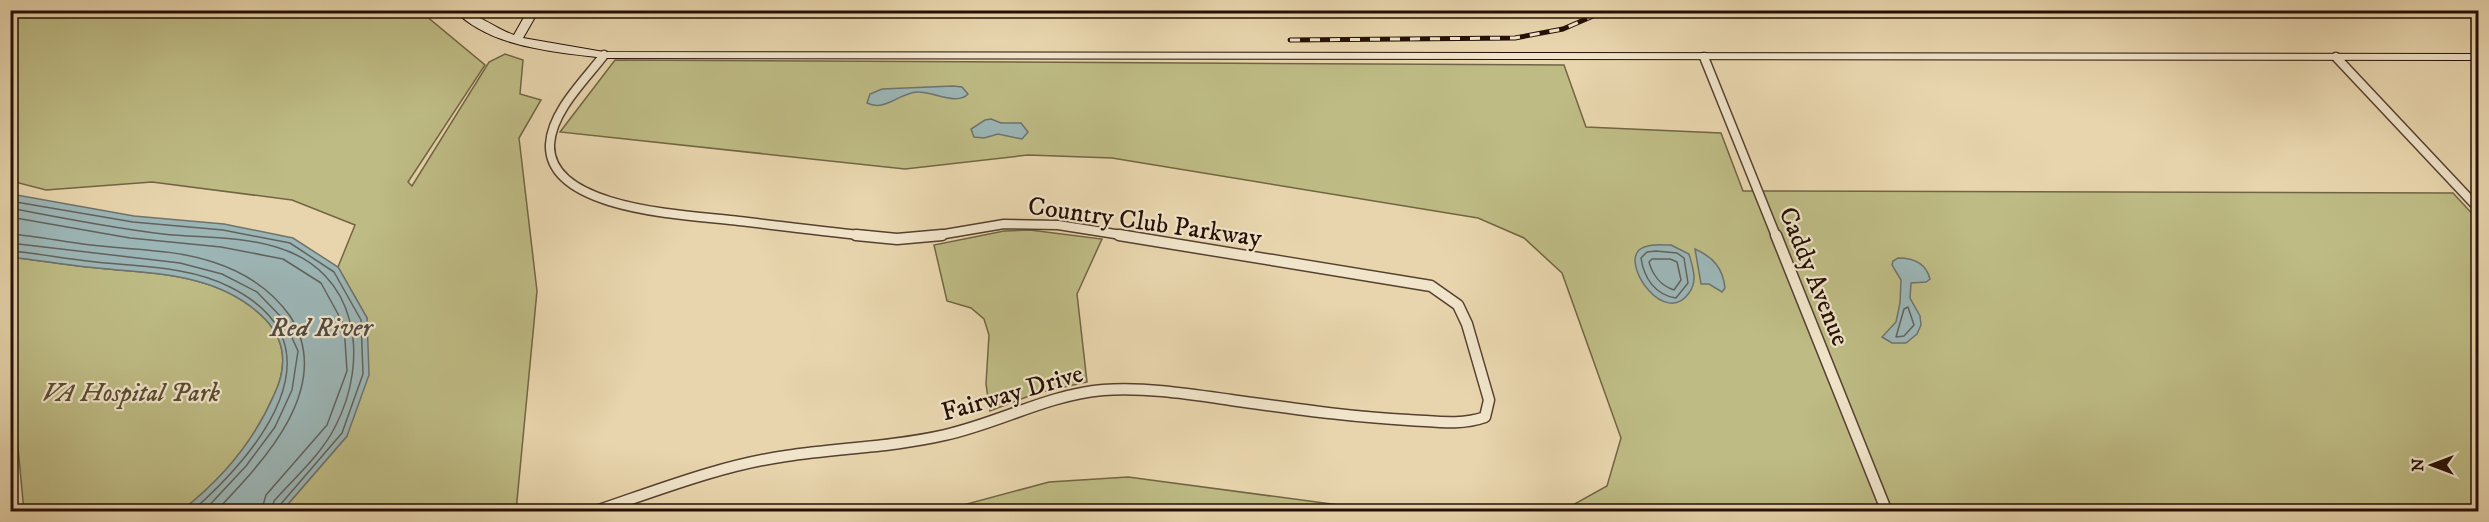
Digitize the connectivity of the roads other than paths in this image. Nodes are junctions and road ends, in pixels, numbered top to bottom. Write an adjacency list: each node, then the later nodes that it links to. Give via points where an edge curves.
1 (459, 10): 3 (street, via 482,26)
2 (534, 10): 3 (street)
3 (516, 39): 4 (street)
4 (604, 56): 5 (street); 9 (street, Country Club Parkway, via 558,120 550,146 554,164 564,178 602,199 660,211 897,239 926,238 1004,224 1058,225 1431,286 1458,305 1467,324 1490,400)
5 (1704, 57): 6 (street); 11 (street, Caddy Avenue)
6 (2336, 57): 7 (street); 8 (street)
7 (2478, 57)
8 (2478, 208)
9 (1485, 417): 10 (street, Fairway Drive, via 1468,423 1360,418 1170,391 1104,390 1052,400 989,424 943,436 785,456 751,464)
10 (593, 512)
11 (1887, 512)

